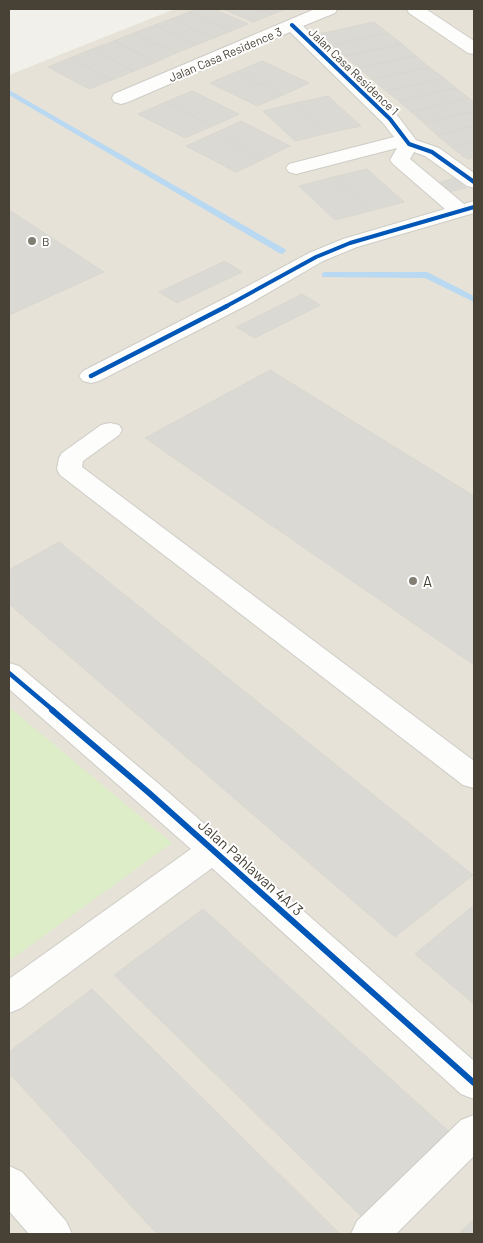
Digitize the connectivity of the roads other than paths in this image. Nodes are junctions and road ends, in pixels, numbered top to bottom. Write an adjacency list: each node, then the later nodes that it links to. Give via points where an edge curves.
1 (329, 9): 3 (street, Jalan Casa Residence 3)
2 (415, 9): 4 (street)
3 (292, 25): 5 (street, Jalan Casa Residence 3); 6 (street, Jalan Casa Residence 1, via 390,119)
4 (474, 49)
5 (121, 98)
6 (407, 142): 7 (street); 8 (street, via 432,152); 9 (street, via 400,160)
7 (296, 168)
8 (474, 182)
9 (467, 209): 10 (street, via 350,243 316,257)
10 (91, 376)
11 (110, 430): 13 (street, via 71,458 68,469)
12 (9, 673): 14 (street, Jalan Pahlawan 4A/3)
13 (474, 777)
14 (213, 850): 15 (street); 16 (street, Jalan Pahlawan 4A/3)
15 (9, 998)
16 (474, 1083)
17 (474, 1132): 20 (street)
18 (9, 1184): 19 (street)
19 (53, 1234)
20 (370, 1234)

